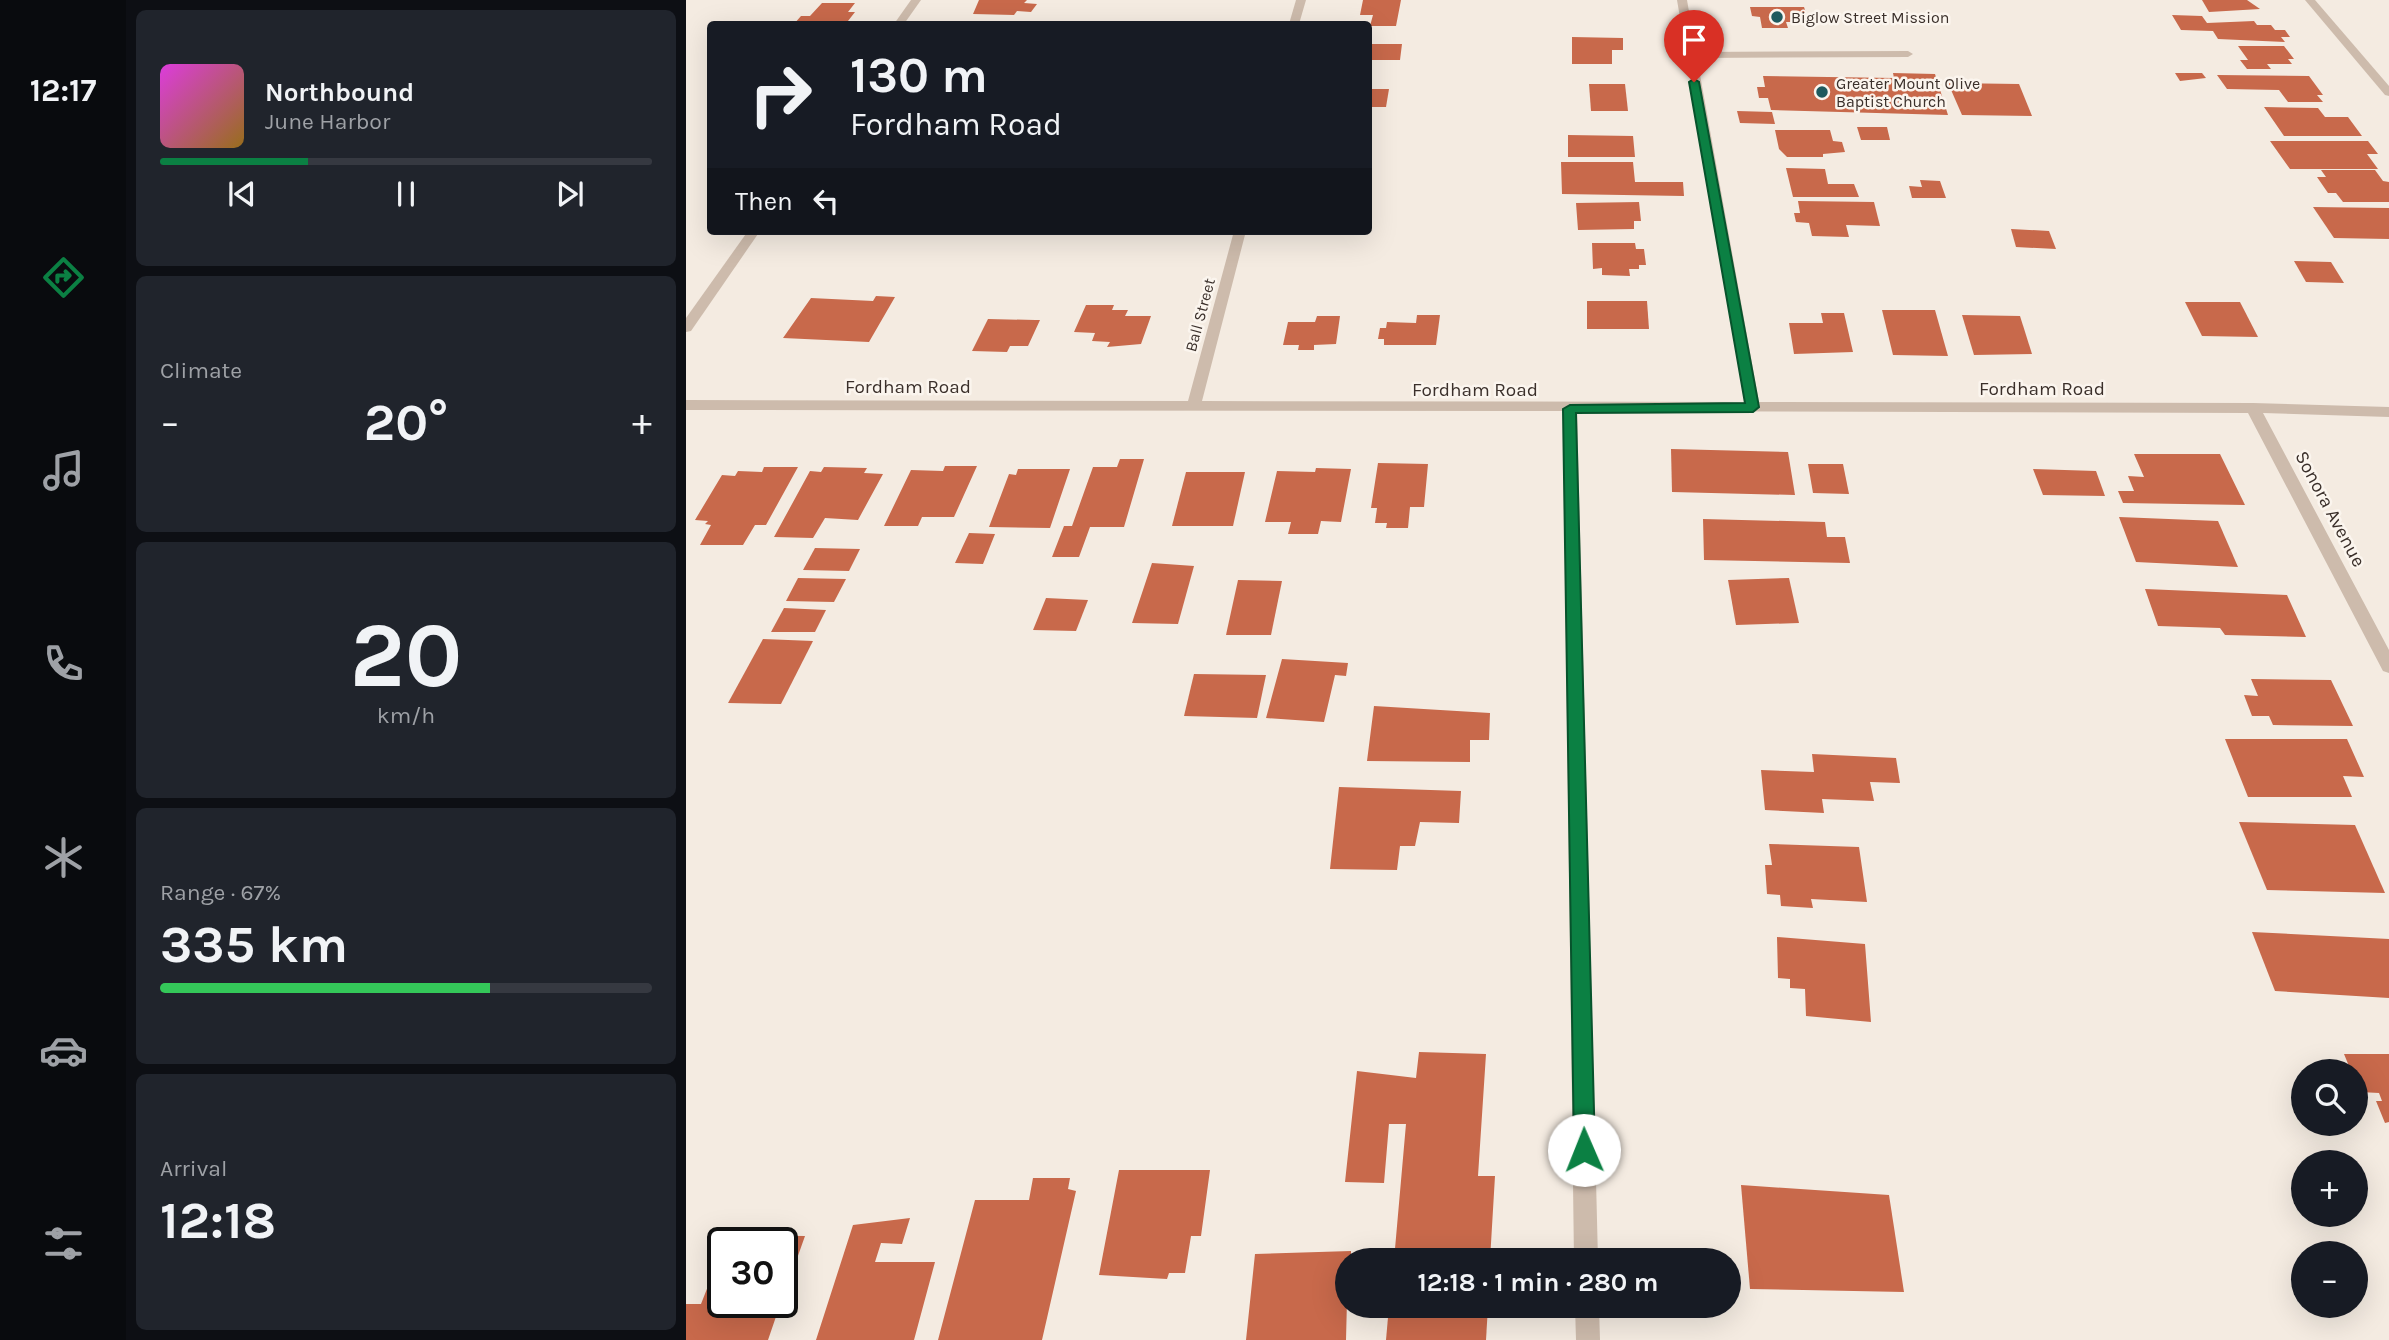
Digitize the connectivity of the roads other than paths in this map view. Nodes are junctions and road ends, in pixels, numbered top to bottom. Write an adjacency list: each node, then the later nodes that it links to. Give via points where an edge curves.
1 (916, 0): 5 (street)
2 (1301, 0): 6 (street)
3 (1682, 0): 8 (street)
4 (2310, 0): 9 (street)
5 (901, 21)
6 (1295, 21)
7 (1908, 54): 8 (street)
8 (1689, 55): 14 (street)
9 (2389, 93)
10 (751, 235): 12 (street)
11 (1239, 235): 15 (street, Ball Street)
12 (686, 328)
13 (686, 405): 15 (street, Fordham Road)
14 (1753, 407): 16 (street, Fordham Road); 17 (street, Fordham Road)
15 (1193, 408): 17 (street, Fordham Road)
16 (2253, 408): 18 (street, Fordham Road); 19 (street, Sonora Avenue)
17 (1570, 409): 20 (street)
18 (2389, 412)
19 (2389, 666)
20 (1586, 1248)
21 (1587, 1318): 22 (street)
22 (1588, 1340)

